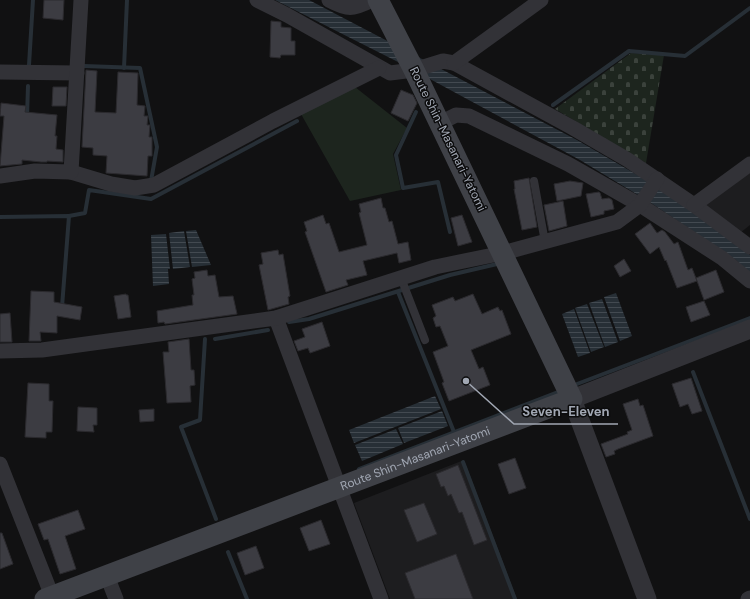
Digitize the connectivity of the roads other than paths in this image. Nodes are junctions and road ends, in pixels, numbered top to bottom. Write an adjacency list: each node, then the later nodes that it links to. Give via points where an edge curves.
1 (81, 0): 11 (street)
2 (257, 0): 8 (street)
3 (329, 0): 4 (street, via 344,8 362,5)
4 (372, 0)
5 (378, 0): 10 (main road, Route Shin-Masanari-Yatomi)
6 (541, 0): 7 (street)
7 (454, 63): 10 (street, via 443,61); 17 (street, via 628,160)
8 (380, 68): 10 (street, via 390,73); 14 (street, via 273,121 154,185 135,188)
9 (0, 72): 11 (street)
10 (418, 72): 12 (main road, Route Shin-Masanari-Yatomi)
11 (76, 73): 14 (street)
12 (440, 123): 18 (street, via 456,115 469,116); 22 (main road, Route Shin-Masanari-Yatomi)
13 (750, 164): 19 (street)
14 (71, 172): 15 (street, via 35,171)
15 (0, 176)
16 (534, 181): 20 (lane)
17 (656, 181): 18 (street); 19 (street)
18 (642, 203): 20 (street, via 617,222); 23 (street, via 722,258)
19 (694, 205): 21 (street)
20 (545, 242): 22 (street)
21 (750, 247)
22 (503, 253): 24 (street, via 435,267); 29 (main road, Route Shin-Masanari-Yatomi)
23 (750, 281)
24 (404, 285): 25 (street); 27 (lane)
25 (276, 318): 28 (street, via 42,350); 31 (street)
26 (750, 329): 29 (street)
27 (425, 340)
28 (0, 351)
29 (572, 399): 31 (main road, Route Shin-Masanari-Yatomi); 36 (street)
30 (0, 464): 33 (street)
31 (338, 487): 32 (main road, Route Shin-Masanari-Yatomi); 35 (street)
32 (107, 576): 33 (main road, Route Shin-Masanari-Yatomi); 34 (street)
33 (48, 598)
34 (116, 599)
35 (381, 599)
36 (647, 599)

